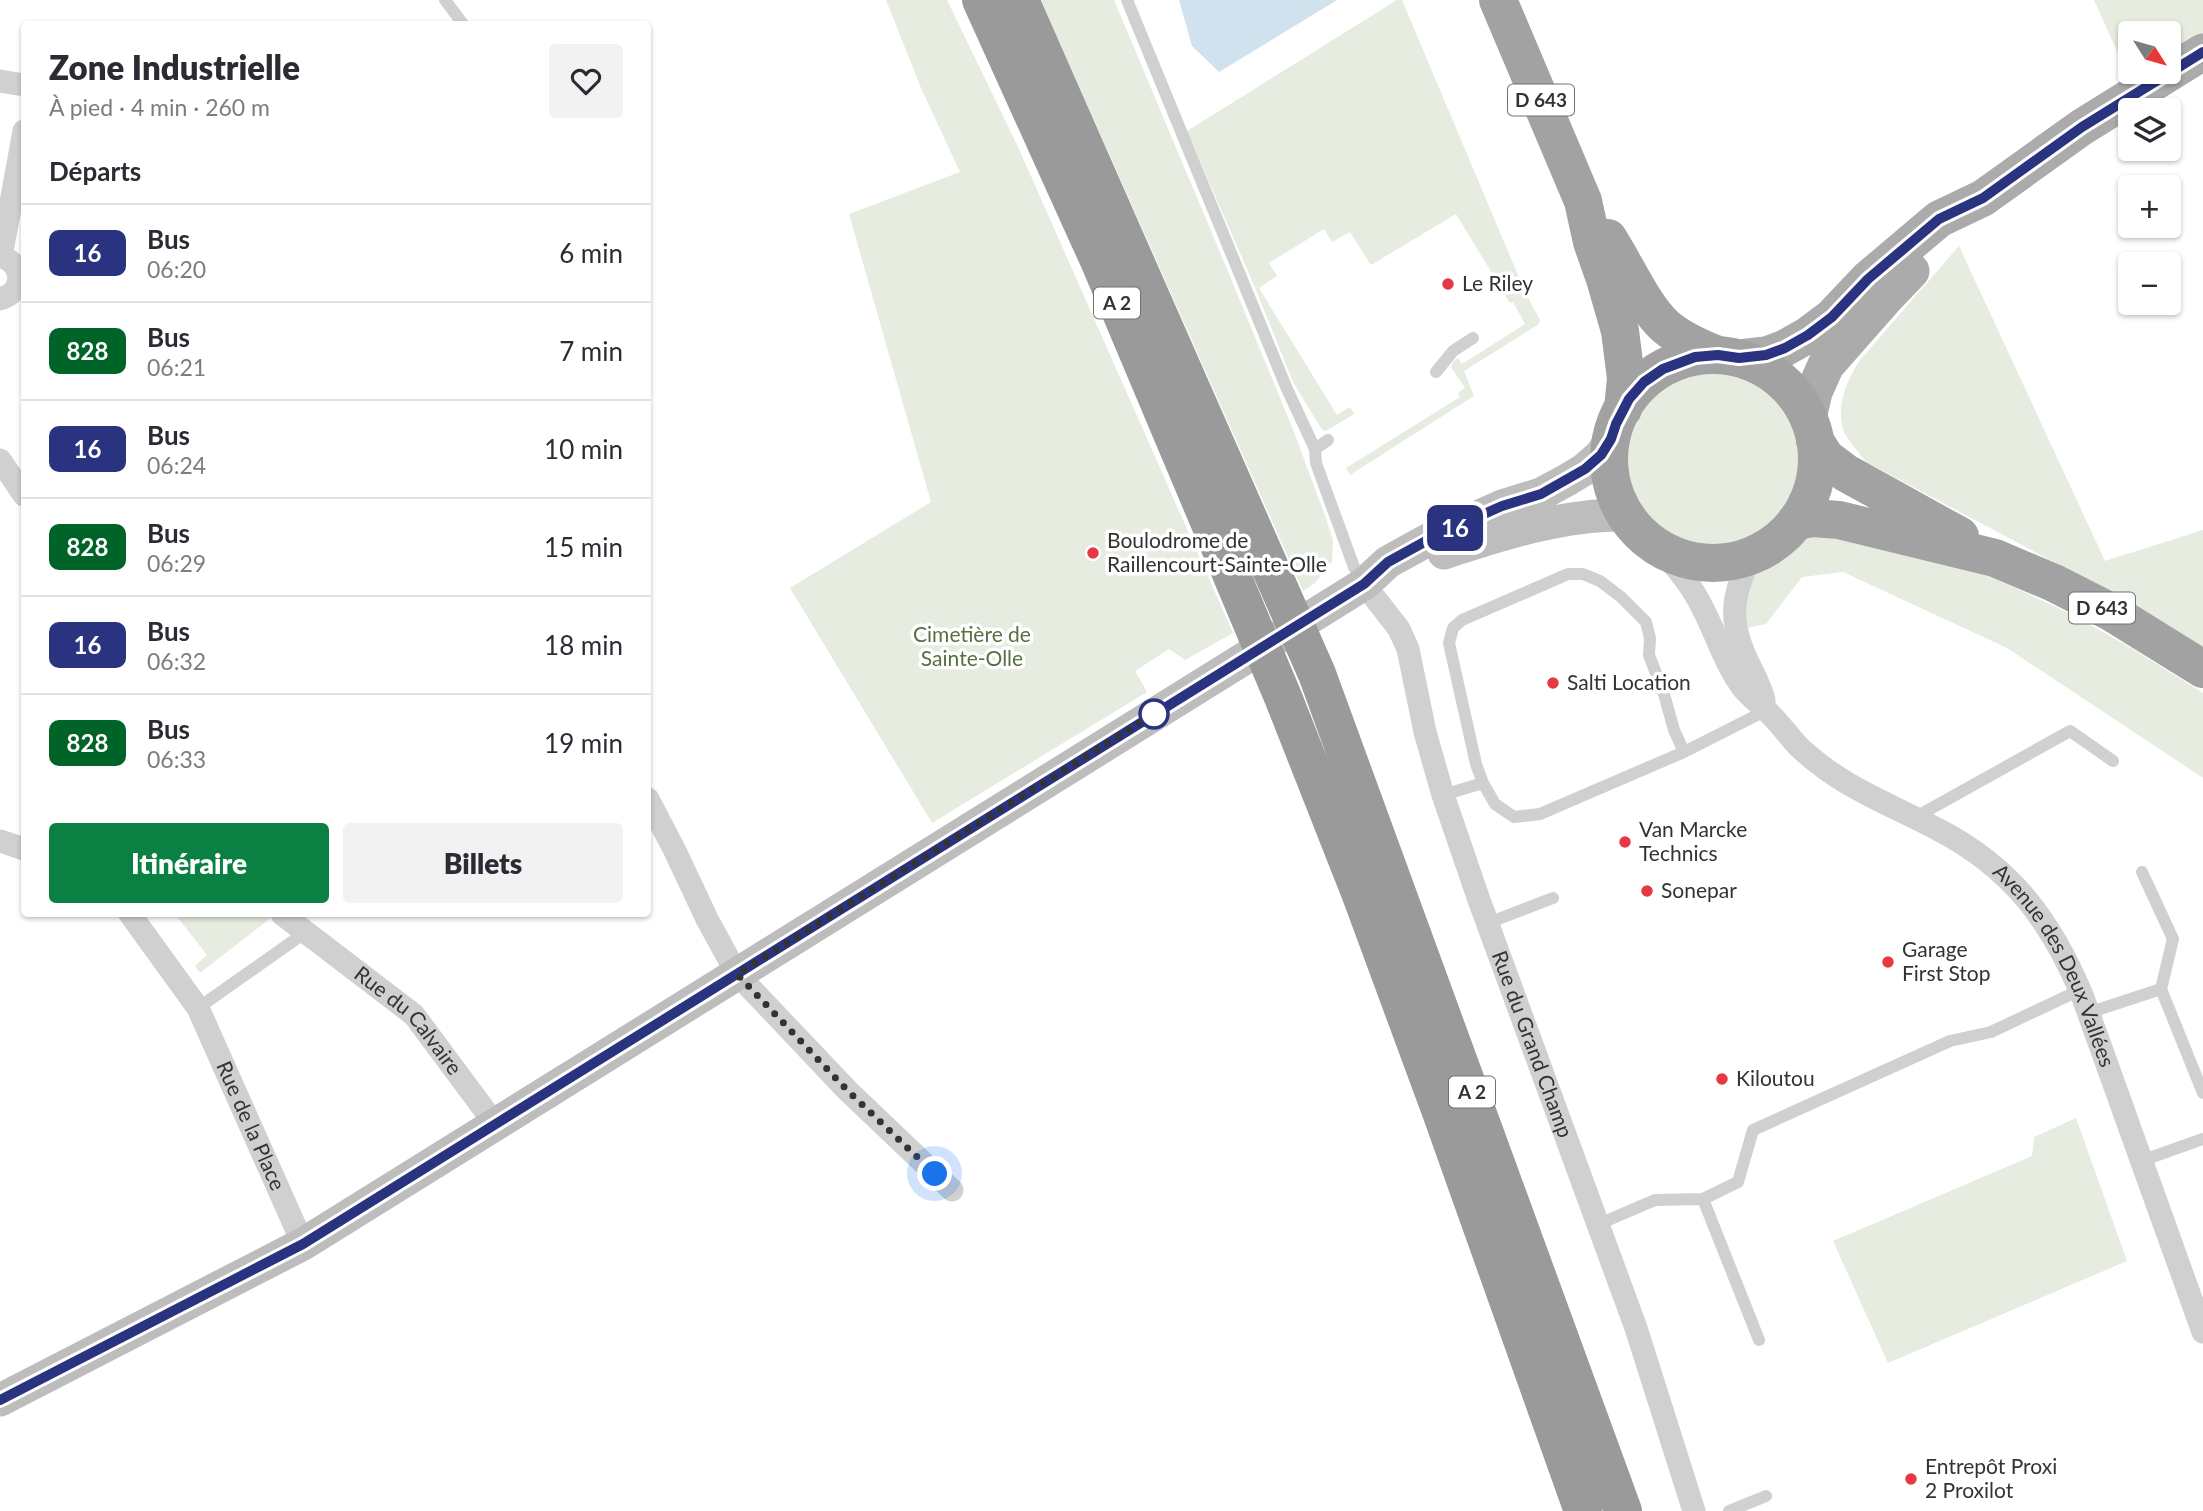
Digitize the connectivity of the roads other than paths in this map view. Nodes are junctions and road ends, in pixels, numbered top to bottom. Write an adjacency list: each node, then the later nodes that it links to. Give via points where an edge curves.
1 (444, 0): 6 (lane)
2 (981, 0): 65 (highway, A 2, via 1101,265 1283,697 1441,1112)
3 (1020, 0): 66 (highway, A 2, via 1317,674)
4 (1126, 0): 23 (lane)
5 (1498, 0): 12 (highway, D 643)
6 (461, 21)
7 (2203, 52): 11 (main road, via 2082,127)
8 (0, 81): 9 (street)
9 (21, 84)
10 (21, 147): 13 (street)
11 (1983, 198): 18 (main road, via 1939,219 1808,335 1766,355); 21 (main road, via 1885,297 1826,365 1814,392)
12 (1583, 201): 18 (highway, D 643, via 1662,323 1684,340); 20 (highway, D 643, via 1620,331 1626,378)
13 (1, 257): 14 (street, via 12,262)
14 (21, 277)
15 (21, 281): 16 (street, via 14,292)
16 (0, 299)
17 (1473, 338): 19 (lane, via 1452,351)
18 (1728, 357): 20 (highway, via 1684,360 1663,369 1644,382); 21 (highway, via 1761,367 1781,380 1797,397)
19 (1436, 372)
20 (1617, 424): 26 (highway, via 1609,466); 31 (main road, via 1601,455 1585,469 1541,494 1437,535 1388,562)
21 (1812, 429): 27 (highway, via 1817,462 1814,483); 30 (highway, D 643, via 1826,458 1846,473)
22 (1328, 440): 23 (lane)
23 (1315, 449): 31 (lane, via 1318,471)
24 (0, 460): 25 (street)
25 (21, 491)
26 (1625, 515): 28 (highway); 31 (main road, via 1587,516 1493,537)
27 (1796, 521): 29 (highway, via 1783,536); 30 (highway, D 643, via 1839,520)
28 (1658, 548): 29 (highway, via 1704,563); 33 (street, Avenue des Deux Vallées, via 1689,584 1743,688)
29 (1751, 556): 33 (street, Avenue des Deux Vallées, via 1735,594 1734,621)
30 (1995, 558): 32 (highway, D 643, via 2111,612)
31 (1364, 584): 37 (street, Rue du Grand Champ, via 1395,623 1408,649); 48 (main road)
32 (2203, 669)
33 (1767, 710): 34 (lane); 39 (street, Avenue des Deux Vallées, via 1800,748 1831,773)
34 (1685, 752): 36 (lane, via 1540,814 1514,817 1495,804); 36 (lane, via 1649,655 1646,622 1600,581 1568,574 1462,620 1450,635 1448,643)
35 (2113, 761): 39 (lane, via 2070,731)
36 (1483, 783): 37 (lane)
37 (1442, 790): 46 (street, Rue du Grand Champ)
38 (651, 805): 48 (street)
39 (1914, 818): 50 (street, Avenue des Deux Vallées, via 1975,852 2025,896 2061,947)
40 (0, 841): 41 (street)
41 (21, 848)
42 (2141, 872): 49 (lane, via 2174,939)
43 (1553, 898): 46 (lane)
44 (132, 917): 51 (street, Rue de la Place)
45 (286, 917): 47 (street, Rue du Calvaire)
46 (1488, 923): 59 (street, Rue du Grand Champ)
47 (306, 932): 51 (lane); 54 (street, Rue du Calvaire, via 414,1015)
48 (737, 974): 54 (main road); 57 (street, via 848,1091)
49 (2161, 989): 52 (lane); 53 (lane)
50 (2080, 990): 52 (street, Avenue des Deux Vallées); 58 (lane, via 1991,1032 1950,1041 1753,1130 1738,1182)
51 (198, 1008): 60 (street, Rue de la Place)
52 (2088, 1013): 56 (street, Avenue des Deux Vallées)
53 (2203, 1093)
54 (495, 1124): 60 (main road)
55 (2203, 1139): 56 (lane)
56 (2141, 1161): 61 (street, Avenue des Deux Vallées)
57 (952, 1190)
58 (1703, 1199): 59 (lane, via 1656,1200); 62 (lane)
59 (1599, 1224): 67 (street, Rue du Grand Champ)
60 (303, 1244): 63 (main road)
61 (2203, 1332)
62 (1759, 1340)
63 (0, 1400)
64 (1766, 1496): 68 (lane)
65 (1583, 1511)
66 (1623, 1511)
67 (1694, 1511)
68 (1729, 1511)

